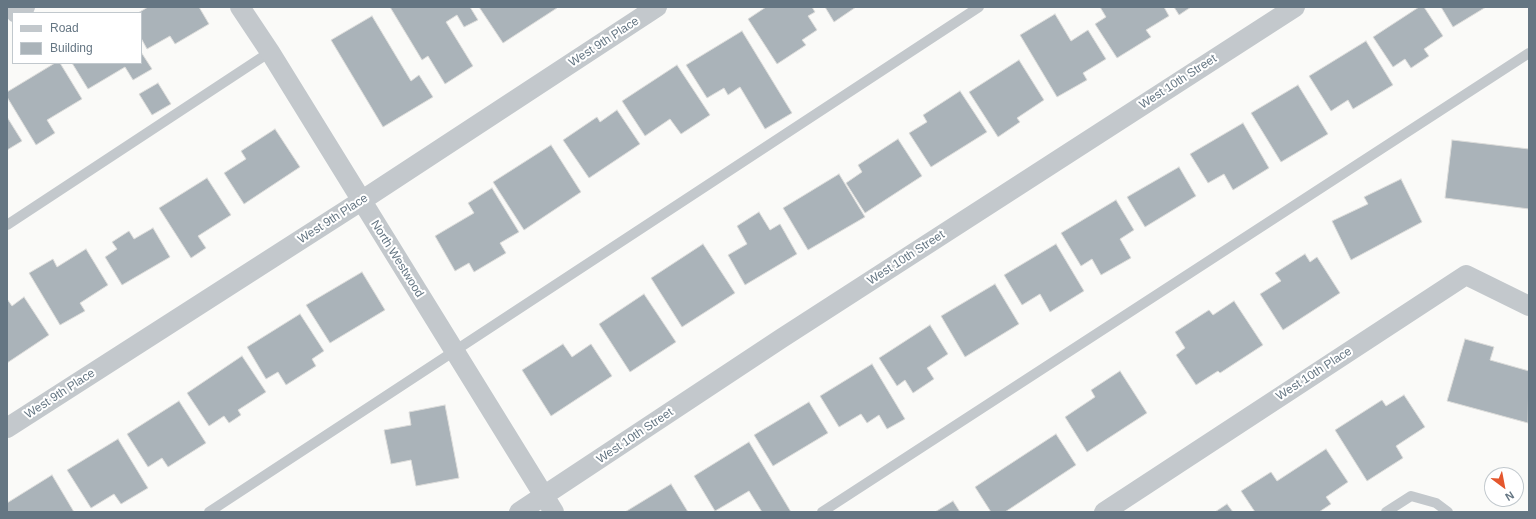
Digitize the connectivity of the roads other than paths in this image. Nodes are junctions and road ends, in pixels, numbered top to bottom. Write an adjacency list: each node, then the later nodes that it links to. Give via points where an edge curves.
1 (240, 7): 5 (street, North Westwood)
2 (657, 7): 7 (street, West 9th Place)
3 (979, 7): 10 (lane)
4 (1295, 7): 12 (street, West 10th Street, via 782,338)
5 (270, 52): 7 (street, North Westwood); 8 (lane)
6 (1529, 53): 15 (lane)
7 (361, 201): 10 (street, North Westwood); 11 (street, West 9th Place)
8 (7, 225)
9 (1529, 306): 16 (street, West 10th Place, via 1466,275)
10 (454, 351): 12 (street, North Westwood); 13 (lane)
11 (7, 428)
12 (550, 504): 14 (street, West 10th Street)
13 (209, 512)
14 (519, 512)
15 (822, 512)
16 (1104, 512)
17 (1386, 512): 18 (lane, via 1411,496 1436,503)
18 (1448, 512)

